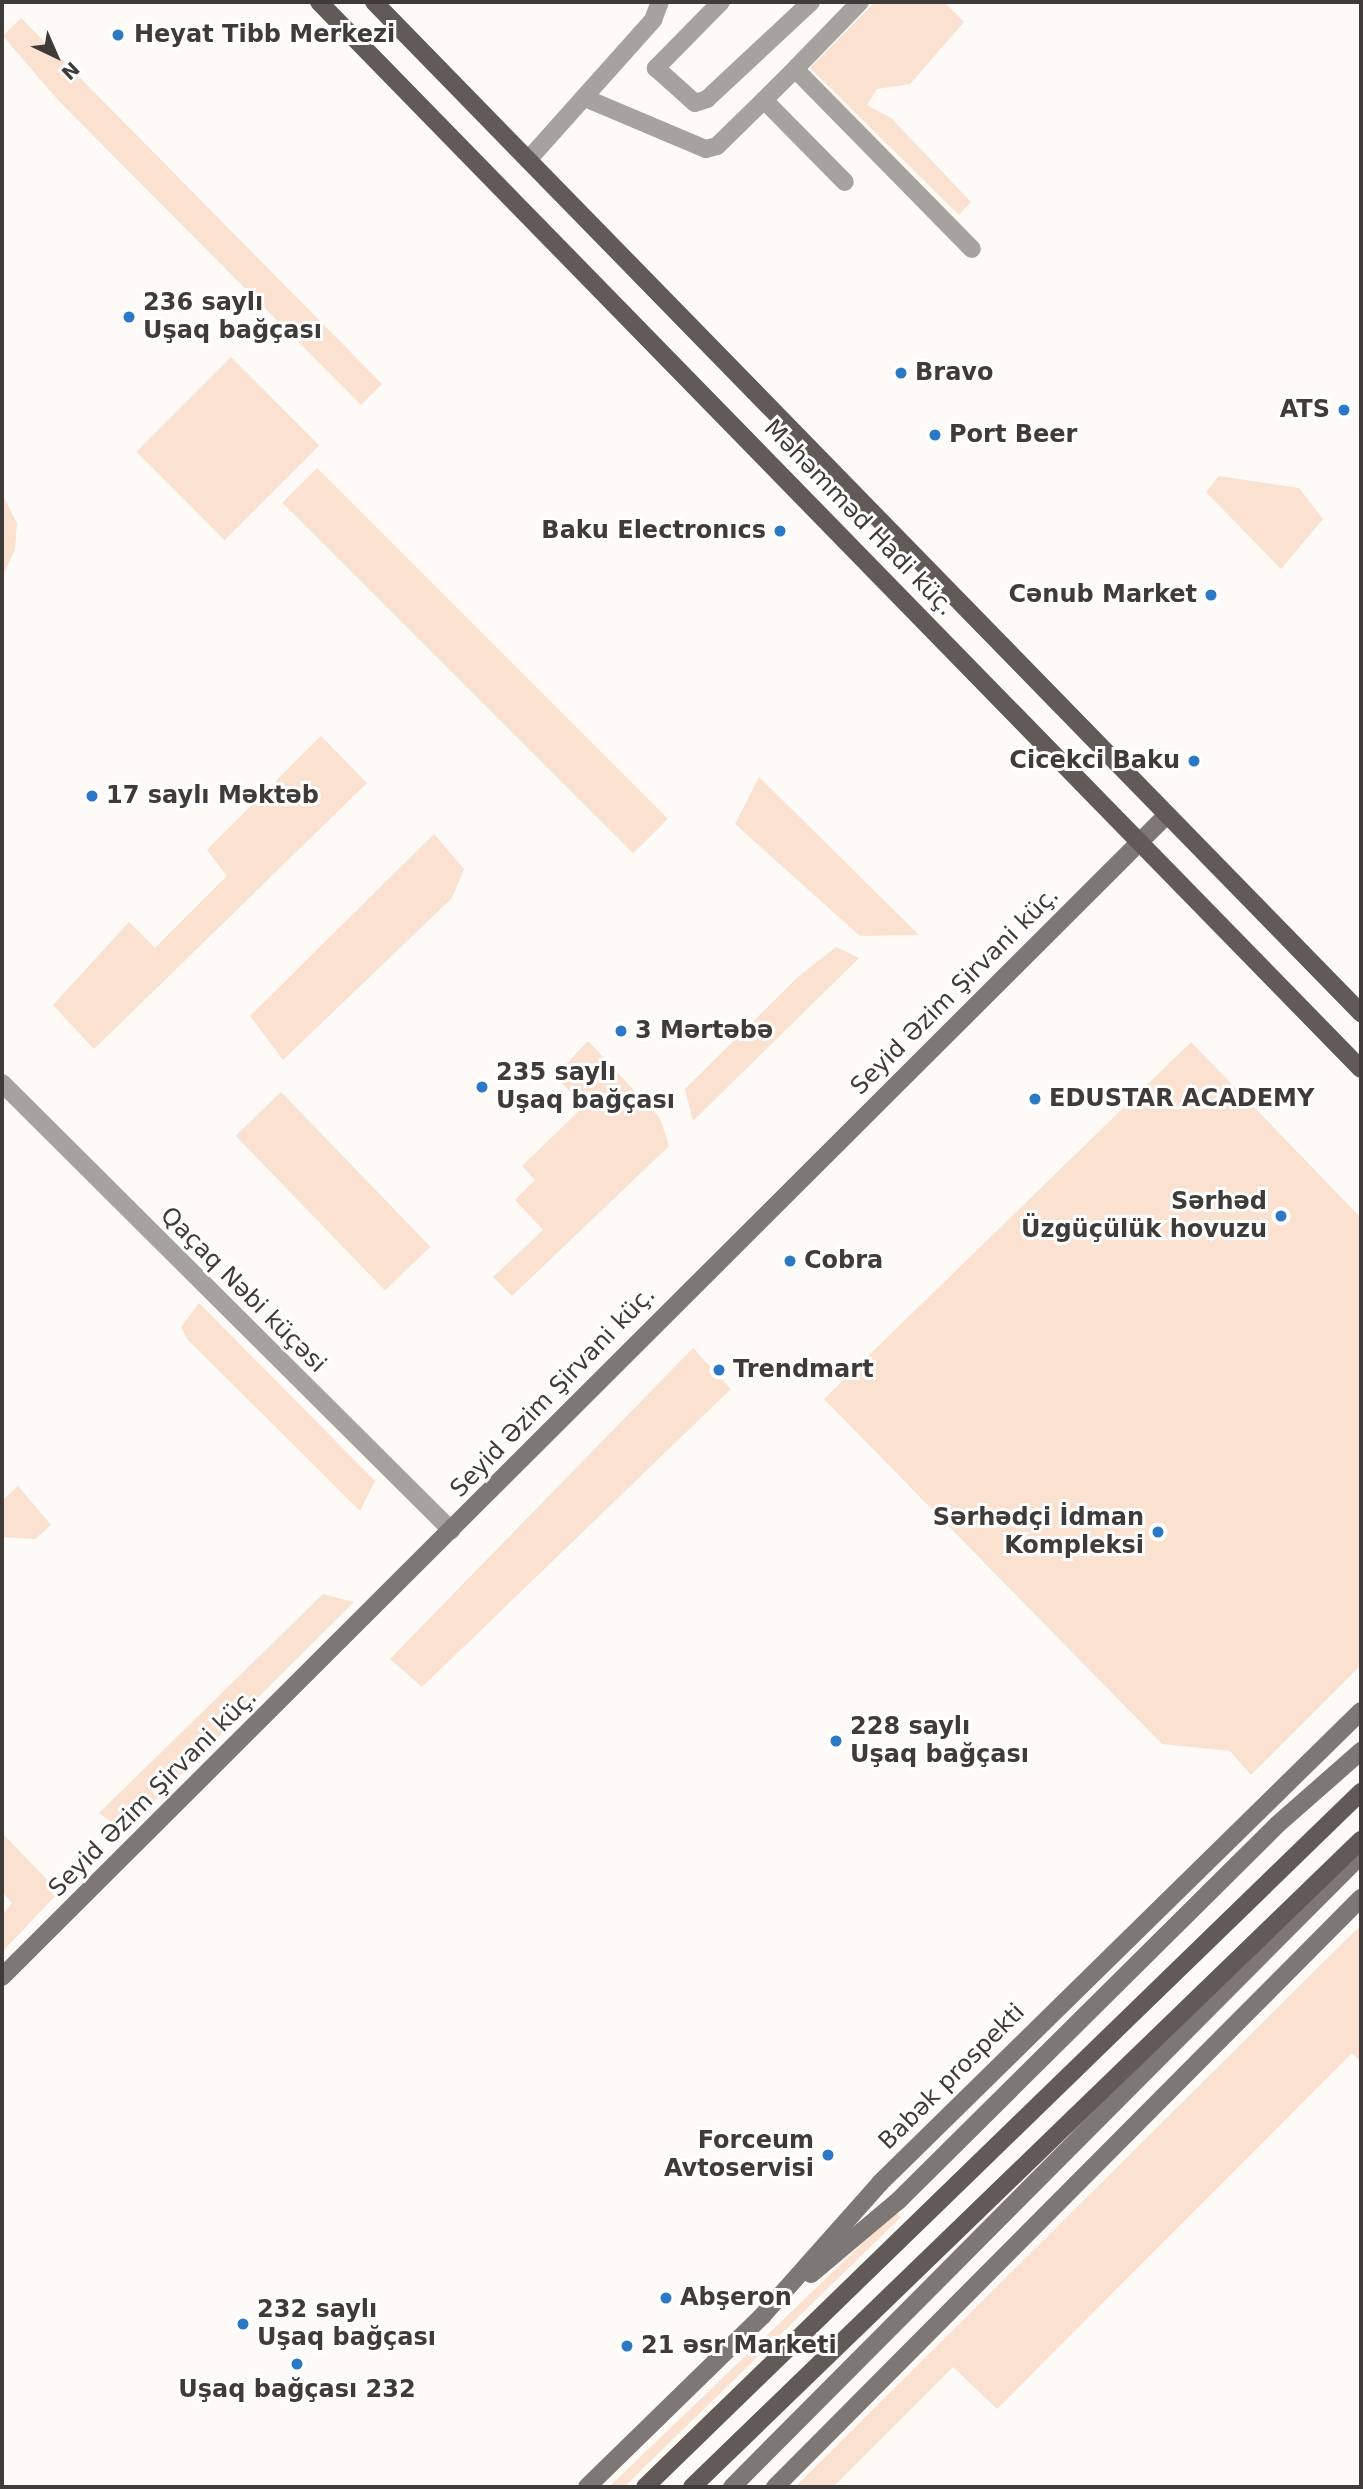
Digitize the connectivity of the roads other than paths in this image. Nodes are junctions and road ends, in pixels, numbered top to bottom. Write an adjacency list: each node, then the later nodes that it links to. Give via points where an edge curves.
1 (319, 2): 14 (main road, Məhəmməd Hadi küç.)
2 (374, 2): 10 (main road, Məhəmməd Hadi küç.)
3 (660, 2): 8 (street, via 653,20)
4 (721, 2): 5 (street, via 656,68 695,103 707,99)
5 (811, 2)
6 (860, 2): 7 (street)
7 (797, 67): 9 (street); 12 (street)
8 (586, 98): 9 (street, via 706,149 717,146); 10 (street)
9 (764, 100): 11 (street)
10 (528, 160): 13 (main road, Məhəmməd Hadi küç.)
11 (845, 182)
12 (972, 249)
13 (1166, 816): 14 (main road, Seyid Əzim Şirvani küç.); 15 (main road, Məhəmməd Hadi küç.)
14 (1140, 841): 16 (main road, Məhəmməd Hadi küç.); 18 (main road, Seyid Əzim Şirvani küç.)
15 (1361, 1013)
16 (1361, 1069)
17 (2, 1083): 18 (street, Qaçaq Nəbi küçəsi)
18 (451, 1530): 25 (main road, Seyid Əzim Şirvani küç.)
19 (1361, 1711): 26 (main road, Babək prospekti, via 880,2183)
20 (1361, 1751): 26 (main road, via 1278,1824 898,2201)
21 (1361, 1792): 28 (main road)
22 (1361, 1840): 29 (main road)
23 (1361, 1855): 30 (main road)
24 (1361, 1898): 31 (main road)
25 (2, 1977)
26 (763, 2315): 27 (main road, Babək prospekti)
27 (587, 2487)
28 (645, 2487)
29 (692, 2487)
30 (732, 2487)
31 (775, 2487)

